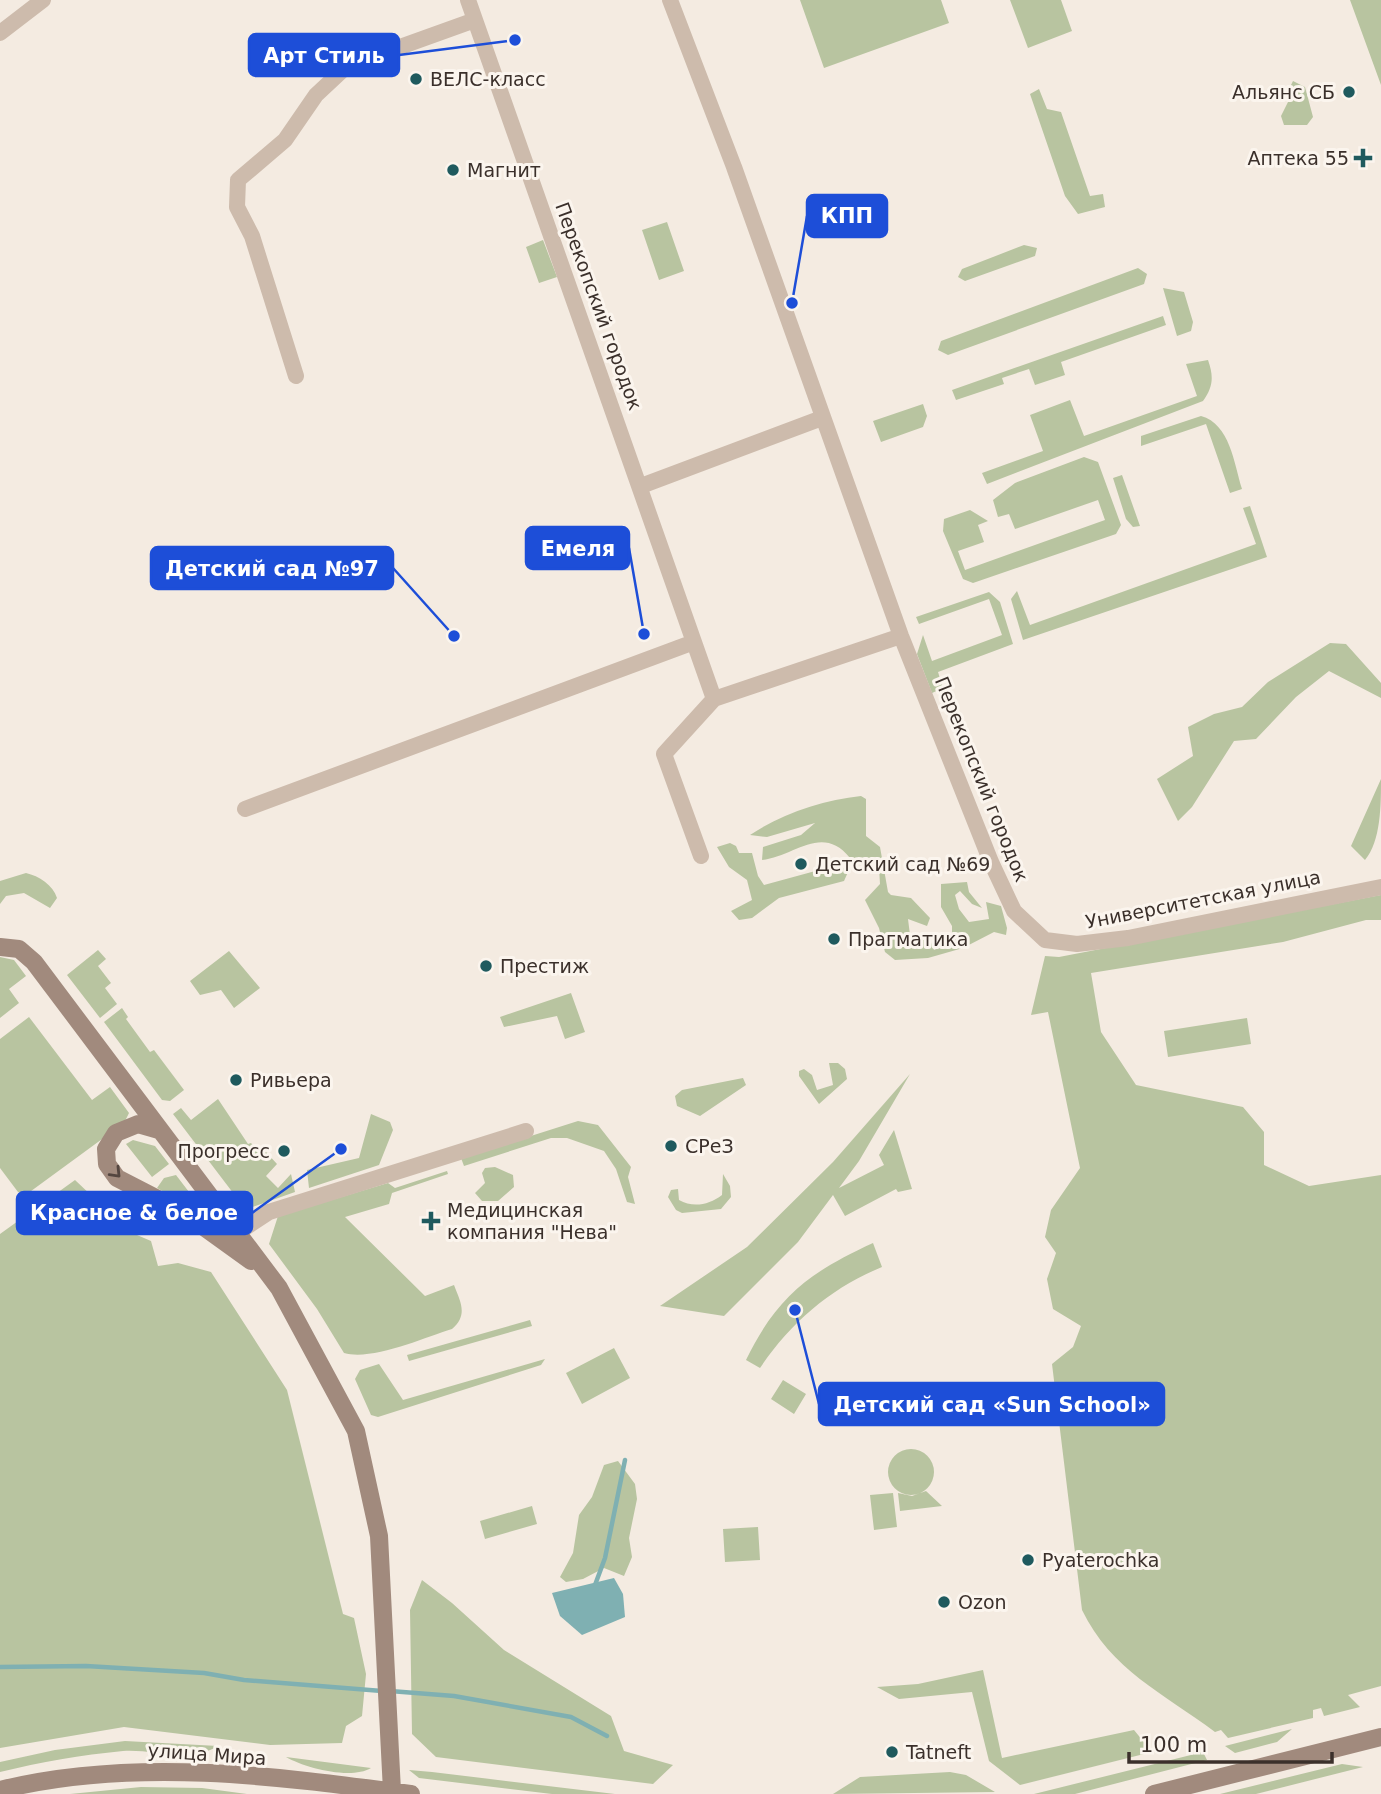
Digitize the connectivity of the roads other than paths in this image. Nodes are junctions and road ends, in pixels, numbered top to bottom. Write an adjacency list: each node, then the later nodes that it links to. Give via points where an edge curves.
1 (43, 0): 5 (street)
2 (468, 0): 4 (street, Перекопский городок)
3 (670, 0): 7 (street, Перекопский городок)
4 (475, 20): 6 (street, via 347,66 316,95 285,140 238,180 237,207 252,236); 8 (street, Перекопский городок)
5 (0, 33)
6 (296, 376)
7 (822, 418): 8 (street); 9 (street, Перекопский городок)
8 (641, 486): 10 (street, Перекопский городок)
9 (901, 636): 11 (street); 15 (street, Перекопский городок, via 991,862 1014,911)
10 (694, 642): 11 (street, Перекопский городок); 12 (street)
11 (713, 699): 13 (street, via 664,754)
12 (244, 809)
13 (701, 856)
14 (1381, 887): 15 (street, Университетская улица, via 1128,938 1058,943)
15 (1034, 932)
16 (0, 947): 17 (street, via 19,949 34,962)
17 (159, 1129): 19 (street); 19 (street, one-way to 19, via 138,1124 117,1133 106,1149 107,1164 117,1178)
18 (526, 1131): 19 (street, via 269,1212)
19 (232, 1236): 22 (street, via 279,1289 356,1431 374,1503)
20 (1381, 1737): 24 (street)
21 (0, 1790): 22 (street, улица Мира, via 40,1780 139,1770)
22 (392, 1791): 23 (street, улица Мира)
23 (411, 1794)
24 (1154, 1794)

